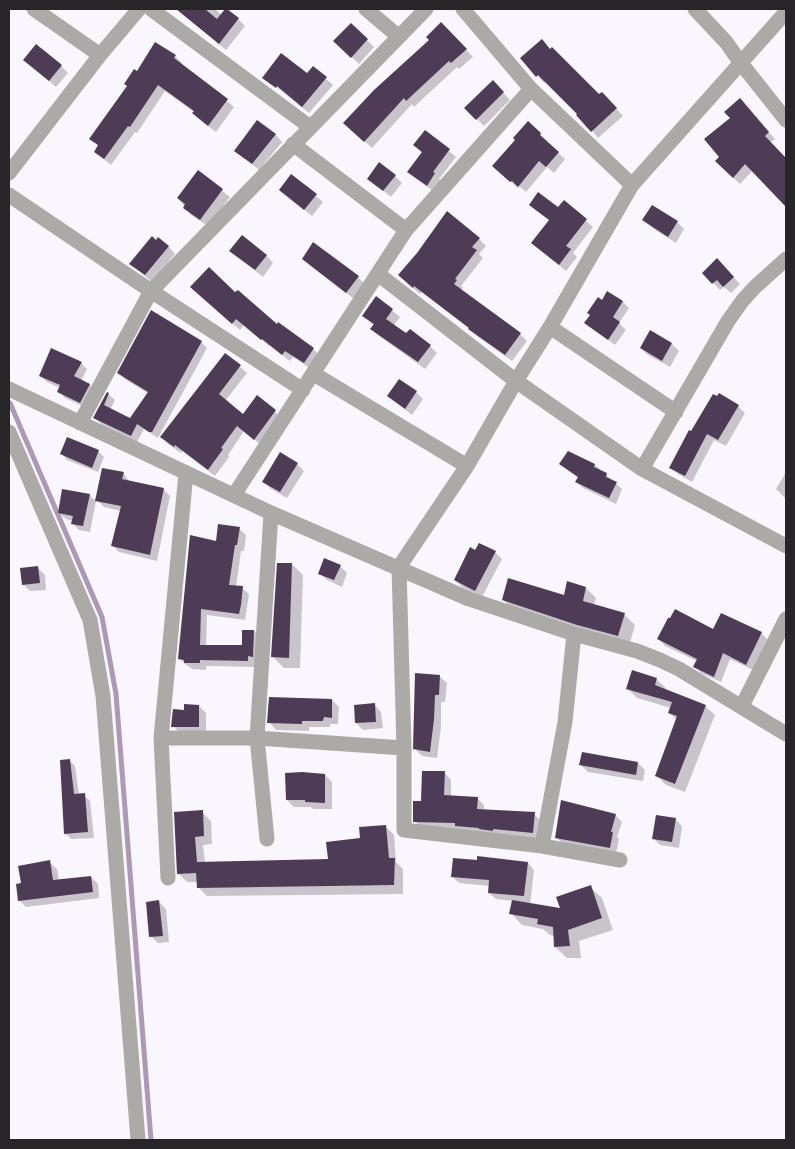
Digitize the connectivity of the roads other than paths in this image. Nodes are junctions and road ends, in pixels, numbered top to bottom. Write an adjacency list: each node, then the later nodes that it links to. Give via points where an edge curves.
1 (34, 9): 10 (street)
2 (139, 9): 10 (street)
3 (152, 9): 14 (street)
4 (366, 9): 9 (street)
5 (426, 9): 9 (street)
6 (462, 9): 12 (street)
7 (696, 9): 11 (street)
8 (786, 12): 11 (street)
9 (398, 36): 14 (street)
10 (100, 55): 16 (street)
11 (740, 62): 13 (street); 17 (street)
12 (531, 89): 17 (street); 19 (street)
13 (786, 120)
14 (310, 127): 15 (street)
15 (293, 144): 19 (street); 22 (street)
16 (9, 173)
17 (632, 185): 23 (street)
18 (9, 195): 22 (street)
19 (406, 230): 21 (street)
20 (786, 259): 28 (street, via 743,300)
21 (378, 274): 24 (street); 25 (street)
22 (151, 291): 27 (street); 29 (street)
23 (550, 327): 25 (street); 28 (street)
24 (314, 374): 27 (street); 31 (street)
25 (516, 381): 31 (street); 32 (street)
26 (9, 389): 29 (street)
27 (303, 390): 34 (street)
28 (676, 412): 32 (street)
29 (80, 423): 33 (street)
30 (9, 432): 49 (street, via 90,620 103,696)
31 (467, 466): 37 (street)
32 (642, 468): 36 (street)
33 (186, 473): 34 (street); 42 (street)
34 (234, 495): 35 (street)
35 (271, 513): 37 (street); 43 (street)
36 (786, 546)
37 (399, 567): 39 (street, via 469,599); 44 (street)
38 (786, 619): 40 (street)
39 (574, 634): 40 (street, via 660,660); 46 (street, via 564,730)
40 (742, 706): 41 (street)
41 (786, 734)
42 (161, 738): 43 (street); 48 (street)
43 (257, 738): 44 (street); 45 (street)
44 (404, 748): 46 (street, via 404,830)
45 (267, 839)
46 (542, 846): 47 (street)
47 (620, 860)
48 (168, 878)
49 (138, 1140)

